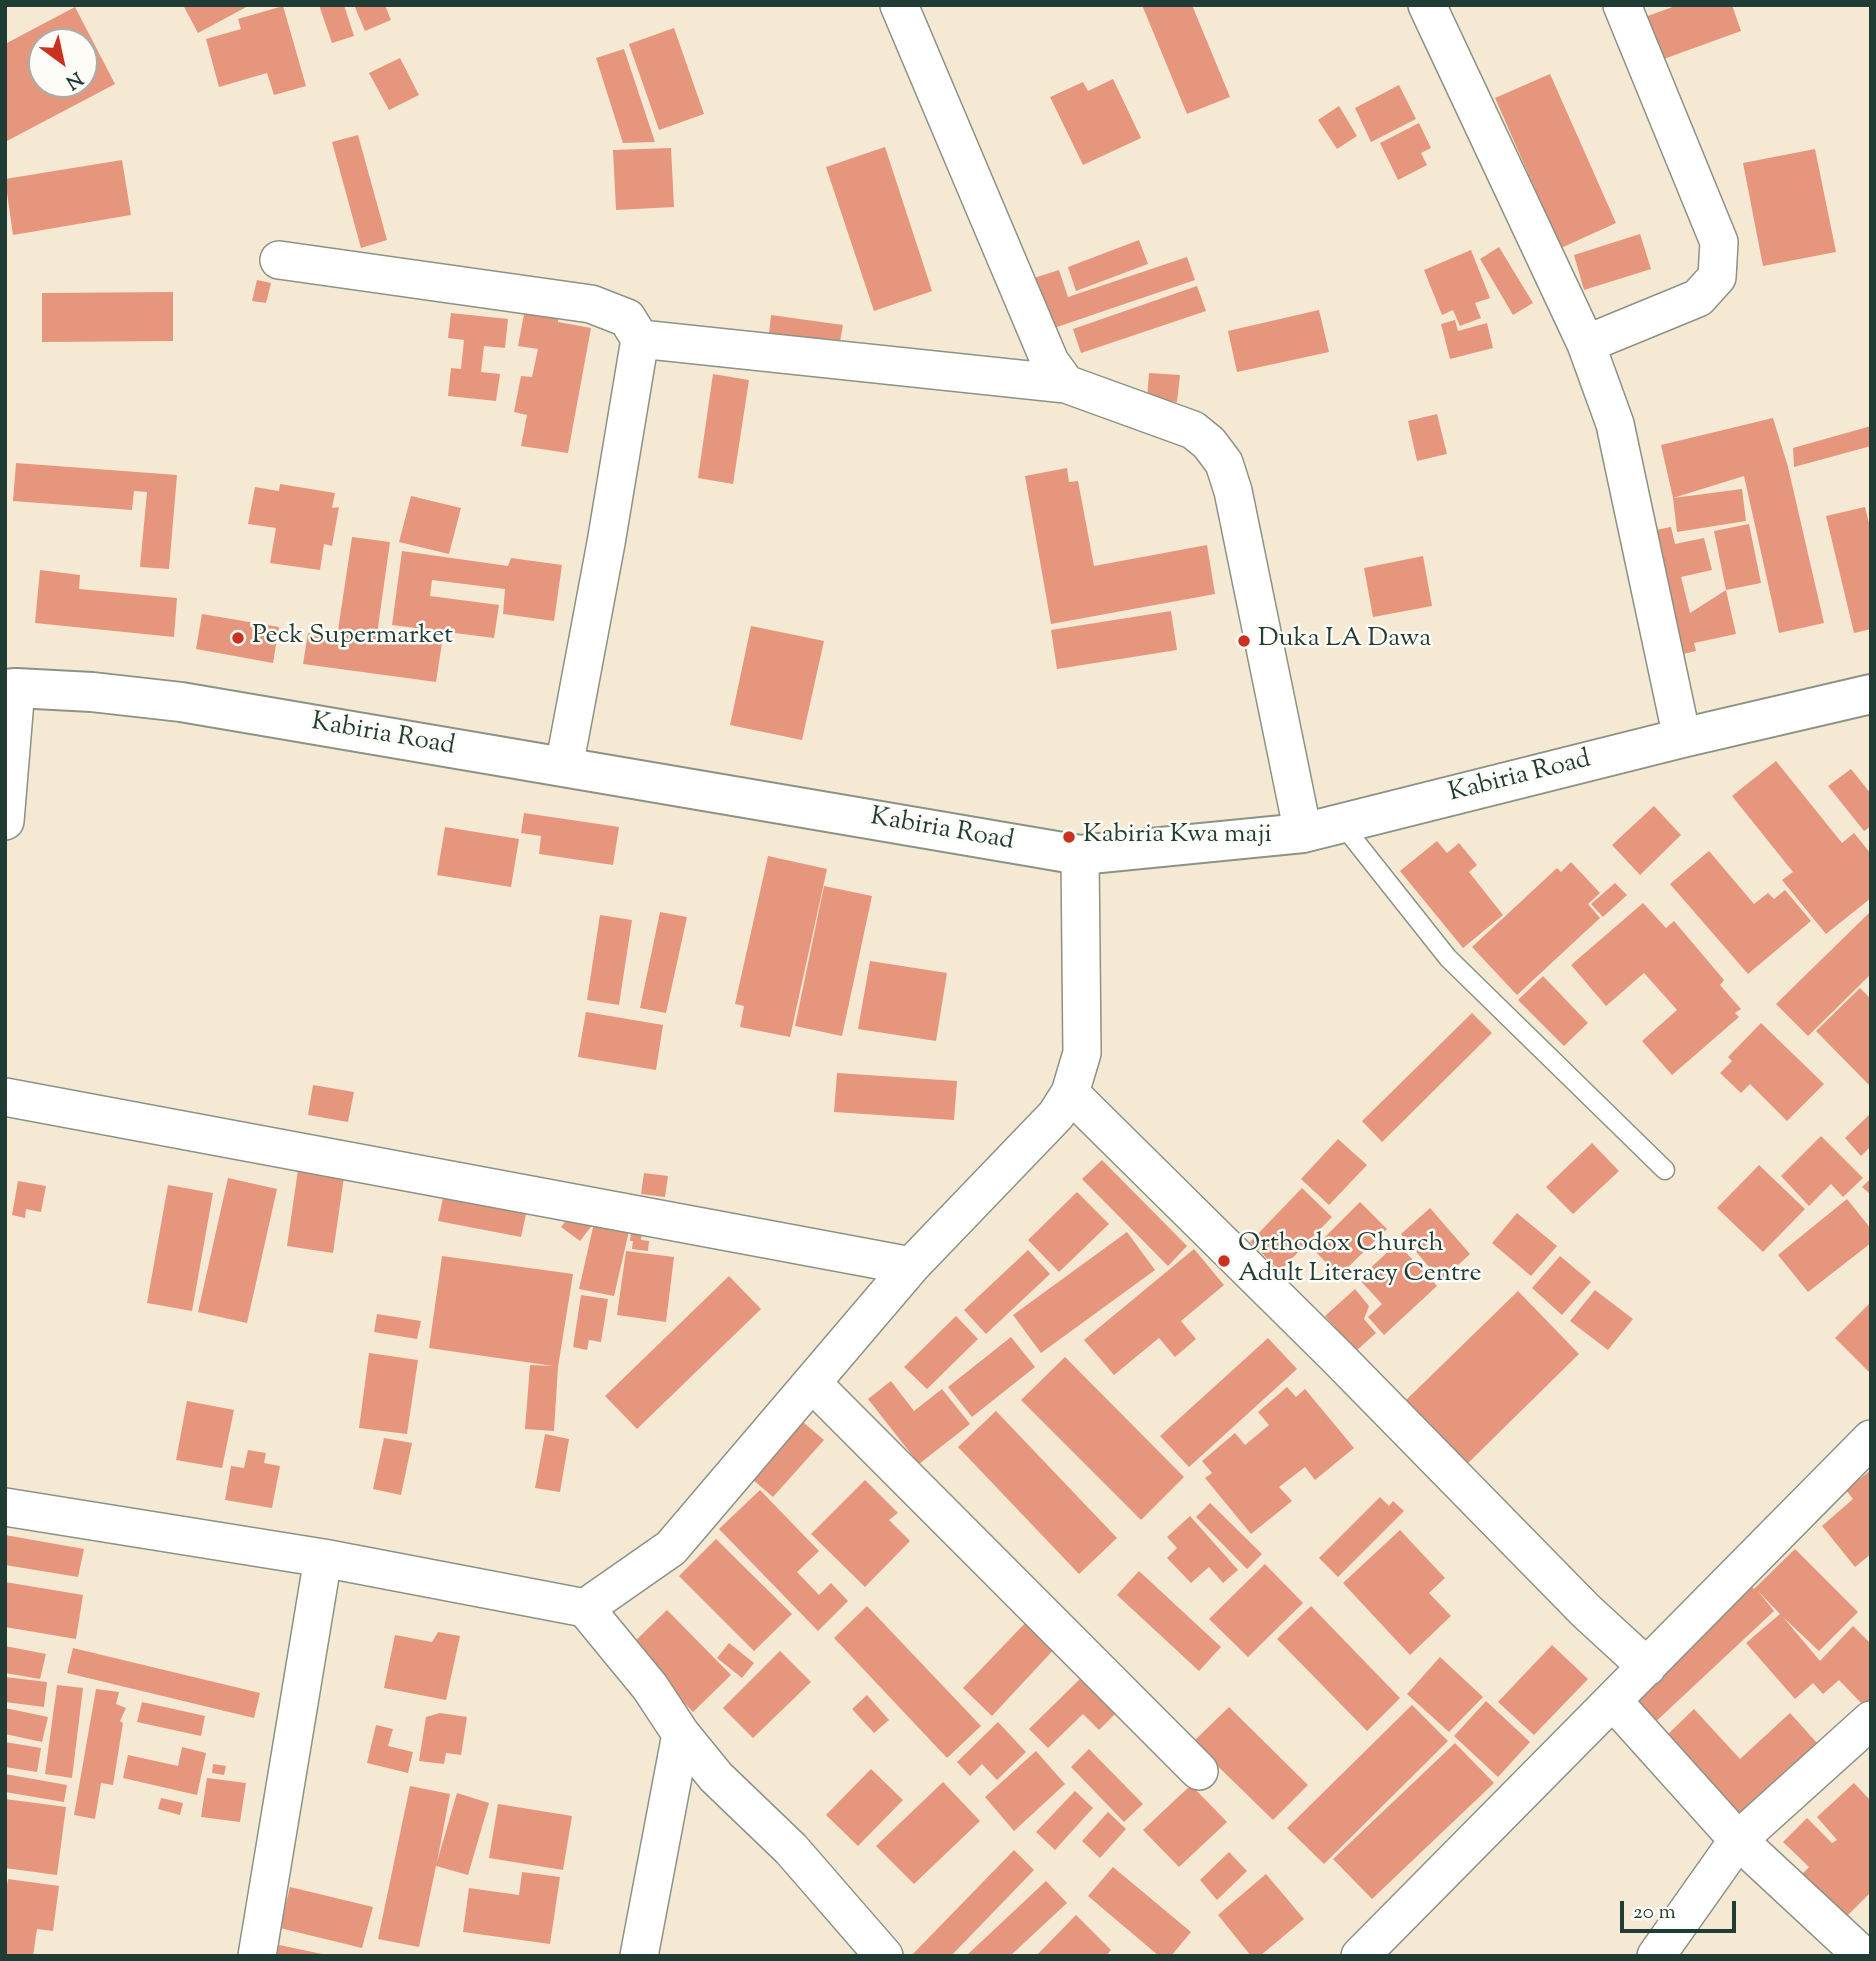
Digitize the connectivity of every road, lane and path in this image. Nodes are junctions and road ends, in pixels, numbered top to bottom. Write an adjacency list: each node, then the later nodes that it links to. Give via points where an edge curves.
1 (899, 5): 7 (street, via 1039,340)
2 (1427, 5): 6 (street)
3 (1622, 5): 6 (street, via 1719,242 1717,277 1698,298)
4 (279, 260): 5 (street, via 591,304 627,318)
5 (640, 339): 7 (street); 11 (street)
6 (1586, 344): 10 (street, via 1615,424)
7 (1066, 384): 14 (street, via 1192,429 1224,463)
8 (10, 689): 11 (main road, Kabiria Road, via 181,702); 12 (street)
9 (1871, 694): 10 (main road, Kabiria Road)
10 (1682, 738): 13 (main road, Kabiria Road)
11 (564, 767): 15 (main road, Kabiria Road)
12 (5, 821)
13 (1341, 823): 14 (main road, Kabiria Road); 18 (lane, via 1448,958)
14 (1303, 833): 15 (main road, Kabiria Road)
15 (1080, 855): 16 (street, via 1082,1053)
16 (1070, 1093): 19 (street, via 1056,1115); 25 (street)
17 (5, 1097): 19 (street)
18 (1665, 1170)
19 (911, 1266): 20 (street)
20 (812, 1383): 24 (street, via 671,1548); 29 (street)
21 (1871, 1439): 25 (street)
22 (5, 1507): 23 (street)
23 (323, 1558): 24 (street); 31 (street)
24 (585, 1608): 28 (street, via 650,1687)
25 (1647, 1667): 26 (street)
26 (1613, 1701): 30 (street); 34 (street)
27 (1871, 1720): 30 (street)
28 (681, 1734): 32 (street); 33 (street, via 716,1777 791,1849)
29 (1199, 1771)
30 (1738, 1840): 35 (street); 36 (street)
31 (257, 1956)
32 (639, 1956)
33 (884, 1956)
34 (1360, 1956)
35 (1656, 1956)
36 (1863, 1956)

